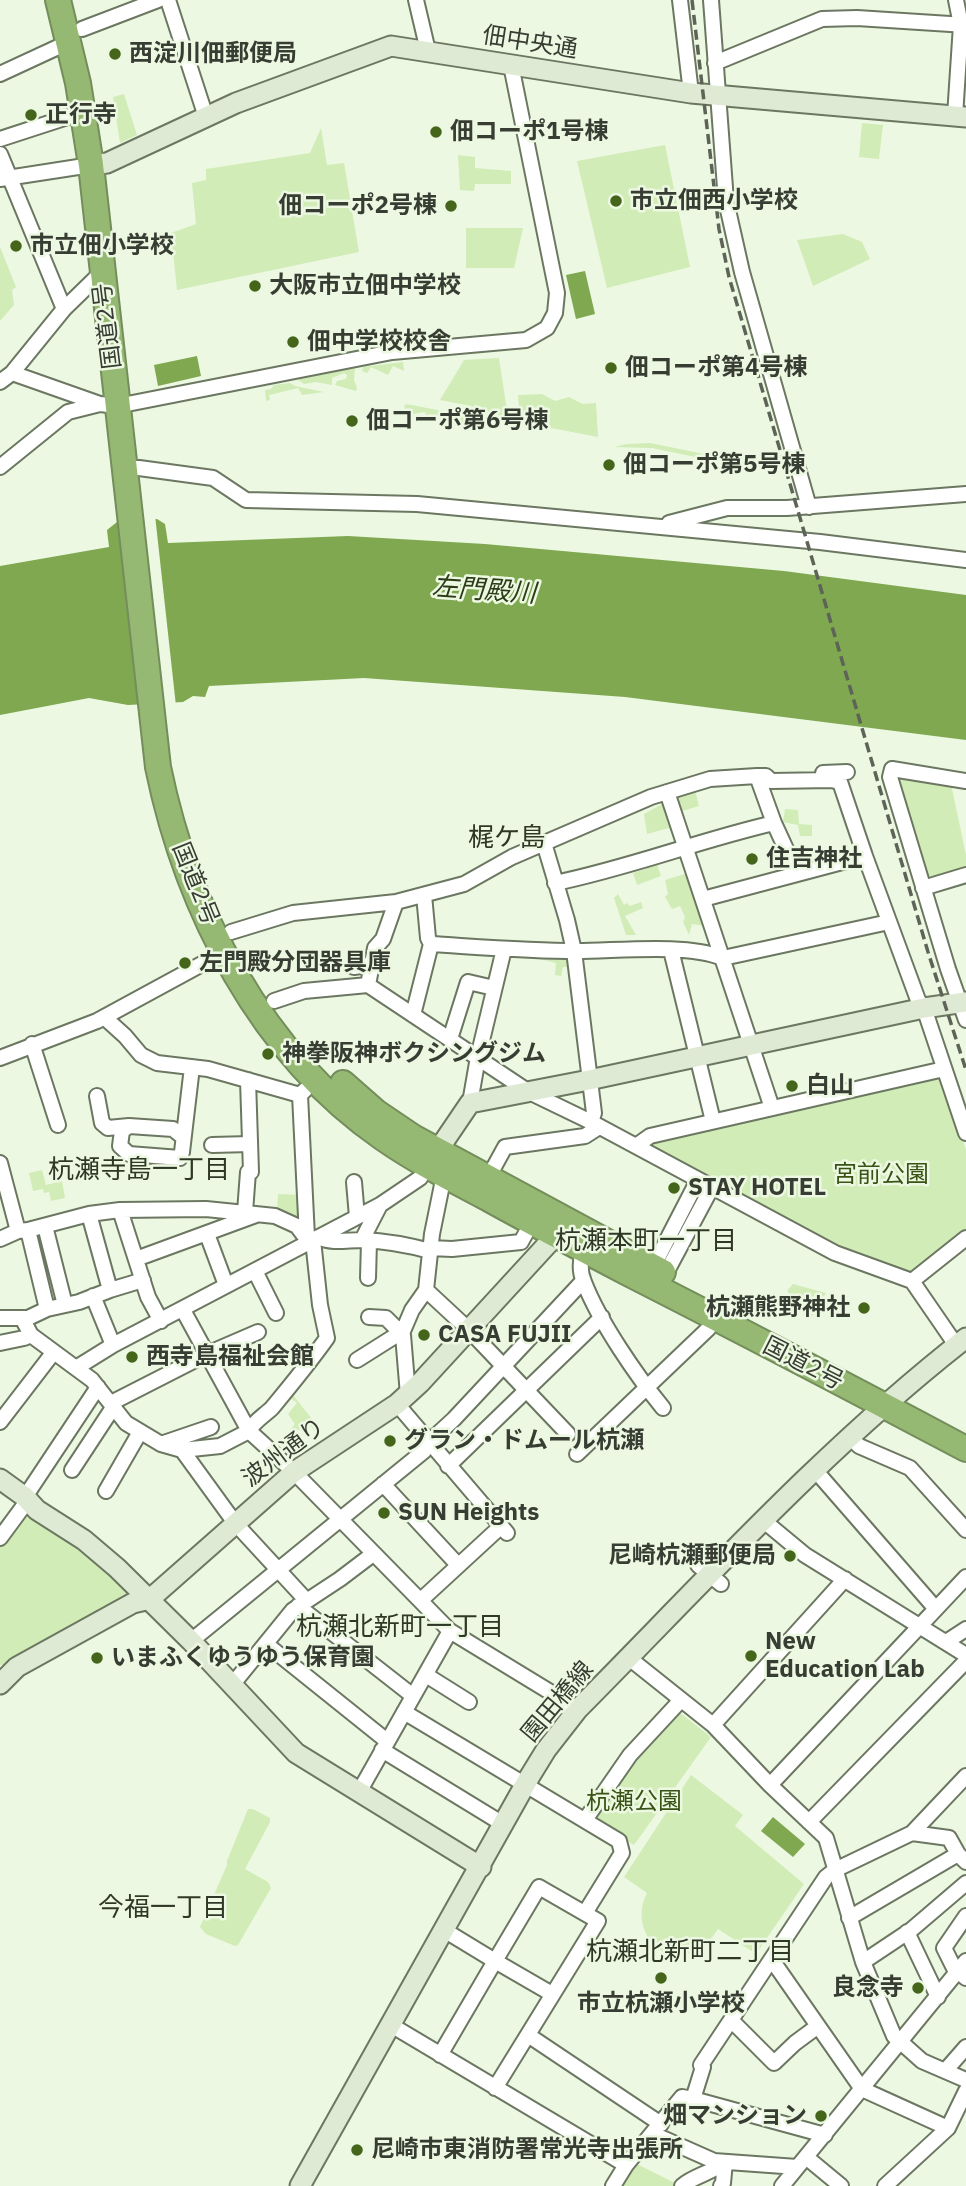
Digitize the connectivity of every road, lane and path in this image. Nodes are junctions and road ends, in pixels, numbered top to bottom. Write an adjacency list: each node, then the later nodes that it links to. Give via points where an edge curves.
1 (58, 0): 10 (highway, 国道2号)
2 (74, 0): 10 (highway, 国道2号)
3 (158, 0): 10 (street)
4 (169, 0): 19 (street)
5 (416, 0): 11 (street)
6 (680, 0): 16 (street)
7 (711, 0): 12 (street)
8 (956, 0): 9 (street)
9 (964, 25): 12 (street, via 822,19); 15 (street)
10 (76, 36): 14 (street); 18 (highway, 国道2号); 23 (highway, 国道2号, via 99,111)
11 (428, 51): 13 (street, 佃中央通); 19 (street, 佃中央通, via 384,47)
12 (715, 63): 17 (street)
13 (512, 65): 16 (street, 佃中央通); 28 (street, via 557,293 555,313 547,328 526,340 392,352)
14 (0, 74)
15 (962, 77): 20 (street)
16 (691, 93): 17 (street, 佃中央通)
17 (717, 95): 20 (street, 佃中央通); 32 (street, via 728,213 741,272)
18 (83, 112): 21 (street); 23 (highway, 国道2号)
19 (206, 117): 23 (street, 佃中央通)
20 (960, 117)
21 (0, 139)
22 (0, 154): 24 (street)
23 (99, 164): 24 (street); 25 (highway, 国道2号); 28 (highway, 国道2号)
24 (4, 178): 26 (street)
25 (102, 272): 26 (street); 28 (highway, 国道2号)
26 (64, 309): 27 (street)
27 (6, 377): 28 (street)
28 (116, 404): 29 (street, via 68,412); 30 (highway, 国道2号)
29 (0, 467)
30 (132, 468): 33 (street, via 213,478 246,500 417,504); 51 (highway, 国道2号, via 162,741 163,791 204,914)
31 (966, 494): 32 (street)
32 (809, 507): 33 (street, via 727,508)
33 (657, 526): 34 (street)
34 (966, 560)
35 (847, 772): 36 (street)
36 (762, 776): 38 (street, via 710,779); 39 (street); 42 (street, via 771,781 840,782)
37 (966, 781): 46 (street, via 892,769 890,777)
38 (667, 792): 40 (street); 41 (street)
39 (774, 824): 41 (street); 43 (street)
40 (544, 843): 45 (street); 47 (street, via 464,884)
41 (686, 848): 45 (street); 48 (street)
42 (864, 856): 43 (street); 50 (street)
43 (797, 873): 48 (street)
44 (966, 875): 46 (street)
45 (555, 883): 55 (street)
46 (923, 888): 63 (street)
47 (425, 895): 49 (street); 52 (street)
48 (703, 900): 56 (street)
49 (396, 902): 51 (street, via 292,913); 57 (street, via 383,939 375,948)
50 (889, 922): 56 (street); 62 (street)
51 (227, 942): 61 (highway, 国道2号); 65 (street); 76 (highway, 国道2号, via 263,1015 289,1049)
52 (431, 944): 53 (street); 64 (street)
53 (504, 949): 55 (street); 60 (street)
54 (671, 950): 55 (street); 56 (street); 70 (street)
55 (574, 951): 75 (street)
56 (723, 958): 68 (street)
57 (374, 964): 58 (street); 59 (street)
58 (354, 967)
59 (368, 985): 61 (street, via 304,991); 64 (street)
60 (494, 988): 66 (street, via 468,982); 69 (street)
61 (274, 1001): 91 (highway, 国道2号, via 346,1086)
62 (924, 1008): 63 (street); 68 (street); 73 (street)
63 (964, 1008)
64 (413, 1015): 66 (street)
65 (104, 1017): 67 (street); 72 (street, via 141,1055 157,1063)
66 (450, 1039): 69 (street)
67 (32, 1044): 71 (street); 82 (street, via 57,1101)
68 (752, 1046): 70 (street); 80 (street)
69 (478, 1057): 77 (street); 79 (street)
70 (696, 1057): 75 (street); 81 (street)
71 (0, 1058)
72 (192, 1067): 74 (street); 86 (street)
73 (944, 1069): 80 (street); 85 (street)
74 (248, 1080): 76 (street); 88 (street)
75 (589, 1080): 77 (street); 83 (street)
76 (308, 1087): 91 (highway, 国道2号); 108 (street)
77 (529, 1092): 79 (street); 83 (street)
78 (97, 1096): 84 (street, via 102,1123 108,1128)
79 (470, 1103): 91 (street)
80 (772, 1108): 81 (street)
81 (713, 1121): 89 (street, via 650,1136)
82 (58, 1125)
83 (595, 1125): 89 (street); 92 (street, via 585,1136 505,1147)
84 (129, 1126): 86 (street, via 173,1129); 86 (street, via 122,1131 120,1146 129,1154 180,1158)
85 (966, 1133)
86 (184, 1137)
87 (212, 1144): 88 (street)
88 (250, 1144): 98 (street)
89 (636, 1146): 93 (street)
90 (0, 1163): 103 (street)
91 (435, 1163): 92 (highway, 国道2号); 96 (street); 102 (highway, 国道2号); 110 (street)
92 (488, 1178): 102 (highway, 国道2号)
93 (698, 1180): 95 (street); 113 (street)
94 (354, 1182): 100 (street)
95 (712, 1187): 113 (street); 118 (street, via 835,1253)
96 (380, 1205): 100 (street); 109 (street)
97 (120, 1210): 98 (street); 99 (street); 112 (street)
98 (252, 1212): 105 (street); 108 (street, via 275,1216)
99 (89, 1214): 101 (street); 120 (street)
100 (357, 1217): 108 (street)
101 (45, 1226): 103 (street); 123 (street)
102 (560, 1228): 111 (highway, 国道2号); 113 (highway, 国道2号); 133 (street, 波州通り)
103 (23, 1231): 107 (street); 124 (street)
104 (526, 1233): 110 (street, via 521,1242)
105 (207, 1234): 112 (street); 119 (street)
106 (966, 1238): 118 (street)
107 (0, 1239)
108 (312, 1239): 109 (street); 114 (street); 154 (street, via 320,1305 333,1334)
109 (366, 1241): 110 (street); 115 (street)
110 (430, 1250): 121 (street)
111 (583, 1250): 117 (street); 131 (highway, 国道2号)
112 (136, 1259): 116 (street)
113 (660, 1270): 149 (highway, 国道2号)
114 (256, 1271): 119 (street); 126 (street)
115 (368, 1278)
116 (143, 1280): 120 (street); 132 (street)
117 (583, 1281): 128 (street); 143 (street)
118 (912, 1281): 139 (street)
119 (226, 1285): 125 (street)
120 (110, 1290): 122 (street)
121 (426, 1290): 133 (street); 135 (street)
122 (93, 1296): 123 (street); 138 (street)
123 (65, 1305): 124 (street)
124 (47, 1309): 130 (street)
125 (183, 1310): 132 (street); 141 (street)
126 (276, 1313)
127 (369, 1317): 135 (street, via 386,1318)
128 (602, 1317): 146 (street); 147 (street)
129 (0, 1318): 130 (street)
130 (22, 1318): 136 (street)
131 (715, 1318): 146 (street); 149 (highway, 国道2号)
132 (161, 1321): 138 (street)
133 (469, 1330): 143 (street); 148 (street, 波州通り)
134 (258, 1332): 141 (street)
135 (401, 1332): 142 (street); 148 (street)
136 (31, 1335): 137 (street); 140 (street)
137 (0, 1343)
138 (113, 1345): 144 (street)
139 (963, 1346): 149 (street, 園田橋線)
140 (53, 1353): 144 (street); 152 (street)
141 (207, 1354): 150 (street); 154 (street)
142 (358, 1360)
143 (504, 1366): 147 (street); 159 (street)
144 (76, 1368): 145 (street)
145 (97, 1387): 150 (street); 171 (street)
146 (646, 1388): 151 (street); 163 (street)
147 (527, 1391): 157 (street); 164 (street)
148 (402, 1399): 159 (street); 167 (street, 波州通り)
149 (890, 1399): 155 (highway, 国道2号); 158 (street, 園田橋線); 161 (highway, 国道2号)
150 (112, 1404): 156 (street); 165 (street)
151 (663, 1408)
152 (0, 1422)
153 (211, 1427): 160 (street)
154 (249, 1431): 162 (street, via 220,1446); 167 (street)
155 (966, 1431)
156 (139, 1433): 160 (street); 170 (street)
157 (568, 1434)
158 (850, 1437): 166 (street, 園田橋線); 175 (street, via 859,1446 910,1468)
159 (429, 1442): 164 (street); 169 (street)
160 (161, 1444): 162 (street)
161 (966, 1449)
162 (182, 1450): 174 (street)
163 (577, 1454)
164 (449, 1466): 178 (street, via 502,1532)
165 (72, 1470)
166 (815, 1470): 173 (street, 園田橋線); 185 (street)
167 (294, 1472): 172 (street); 174 (street, 波州通り)
168 (0, 1479): 171 (street)
169 (383, 1484): 172 (street); 178 (street)
170 (106, 1491)
171 (27, 1498): 176 (street); 182 (street, via 37,1510 84,1540)
172 (339, 1519): 177 (street); 179 (street)
173 (764, 1521): 181 (street, via 805,1555); 192 (street, 園田橋線)
174 (235, 1523): 179 (street); 182 (street, 波州通り)
175 (966, 1530)
176 (0, 1538)
177 (373, 1554): 183 (street); 184 (street)
178 (458, 1565): 183 (street)
179 (277, 1570): 184 (street); 189 (street)
180 (966, 1577): 185 (street)
181 (845, 1579): 186 (street); 202 (street)
182 (150, 1599): 189 (street); 195 (street, 波州通り, via 133,1603)
183 (421, 1601): 188 (street)
184 (302, 1603): 191 (street); 197 (street)
185 (936, 1609): 186 (street)
186 (921, 1626): 190 (street); 206 (street)
187 (966, 1629): 190 (street)
188 (450, 1632): 194 (street); 200 (street)
189 (191, 1641): 196 (street)
190 (946, 1642): 193 (street)
191 (266, 1644): 196 (street); 203 (street)
192 (629, 1658): 198 (street); 200 (street, 園田橋線)
193 (966, 1658): 209 (street)
194 (426, 1675): 197 (street); 199 (street)
195 (2, 1678)
196 (232, 1685): 207 (street, via 296,1752)
197 (413, 1696): 201 (street)
198 (681, 1700): 202 (street); 208 (street, via 630,1755)
199 (469, 1702)
200 (578, 1709): 205 (street, 園田橋線)
201 (404, 1712): 203 (street); 205 (street)
202 (713, 1725): 206 (street)
203 (385, 1746): 207 (street); 210 (street)
204 (966, 1776): 211 (street)
205 (525, 1785): 208 (street); 210 (street, 園田橋線)
206 (770, 1785): 209 (street)
207 (359, 1792): 213 (street)
208 (585, 1820): 216 (street, via 619,1841 622,1853)
209 (809, 1822): 214 (street, via 826,1838)
210 (503, 1824): 213 (street, 園田橋線)
211 (912, 1833): 212 (street, via 950,1838); 214 (street)
212 (962, 1858): 218 (street)
213 (481, 1867): 219 (street, 園田橋線)
214 (835, 1870): 218 (street); 222 (street)
215 (966, 1882): 220 (street)
216 (585, 1913): 221 (street, via 539,1887); 225 (street, via 598,1921)
217 (966, 1916): 224 (street, via 944,1948)
218 (849, 1918): 223 (street)
219 (444, 1930): 221 (street); 228 (street, 園田橋線)
220 (907, 1932): 223 (street); 226 (street)
221 (495, 1961): 225 (street); 233 (street)
222 (772, 1961): 227 (street); 229 (street)
223 (863, 1962): 231 (street)
224 (963, 1970): 226 (street)
225 (552, 1994): 230 (street)
226 (938, 1997): 231 (street)
227 (731, 2020): 229 (street, via 774,2063); 239 (street, via 701,2065)
228 (391, 2025): 233 (street); 246 (street, 園田橋線)
229 (818, 2026): 237 (street)
230 (528, 2035): 236 (street); 241 (street)
231 (900, 2043): 234 (street, via 922,2061); 237 (street)
232 (966, 2047): 234 (street)
233 (440, 2055): 236 (street)
234 (945, 2071): 235 (street)
235 (966, 2080)
236 (495, 2088): 245 (street)
237 (862, 2089): 240 (street); 242 (street)
238 (966, 2091): 240 (street)
239 (693, 2099): 241 (street, via 682,2097); 242 (street)
240 (948, 2128): 252 (street)
241 (657, 2129): 243 (street, via 714,2161); 245 (street)
242 (825, 2135): 244 (street)
243 (725, 2162): 244 (street); 248 (street); 249 (street)
244 (802, 2162): 250 (street); 251 (street)
245 (626, 2165): 247 (street)
246 (300, 2186)
247 (613, 2186)
248 (682, 2186)
249 (721, 2186)
250 (782, 2186)
251 (841, 2186)
252 (885, 2186)

